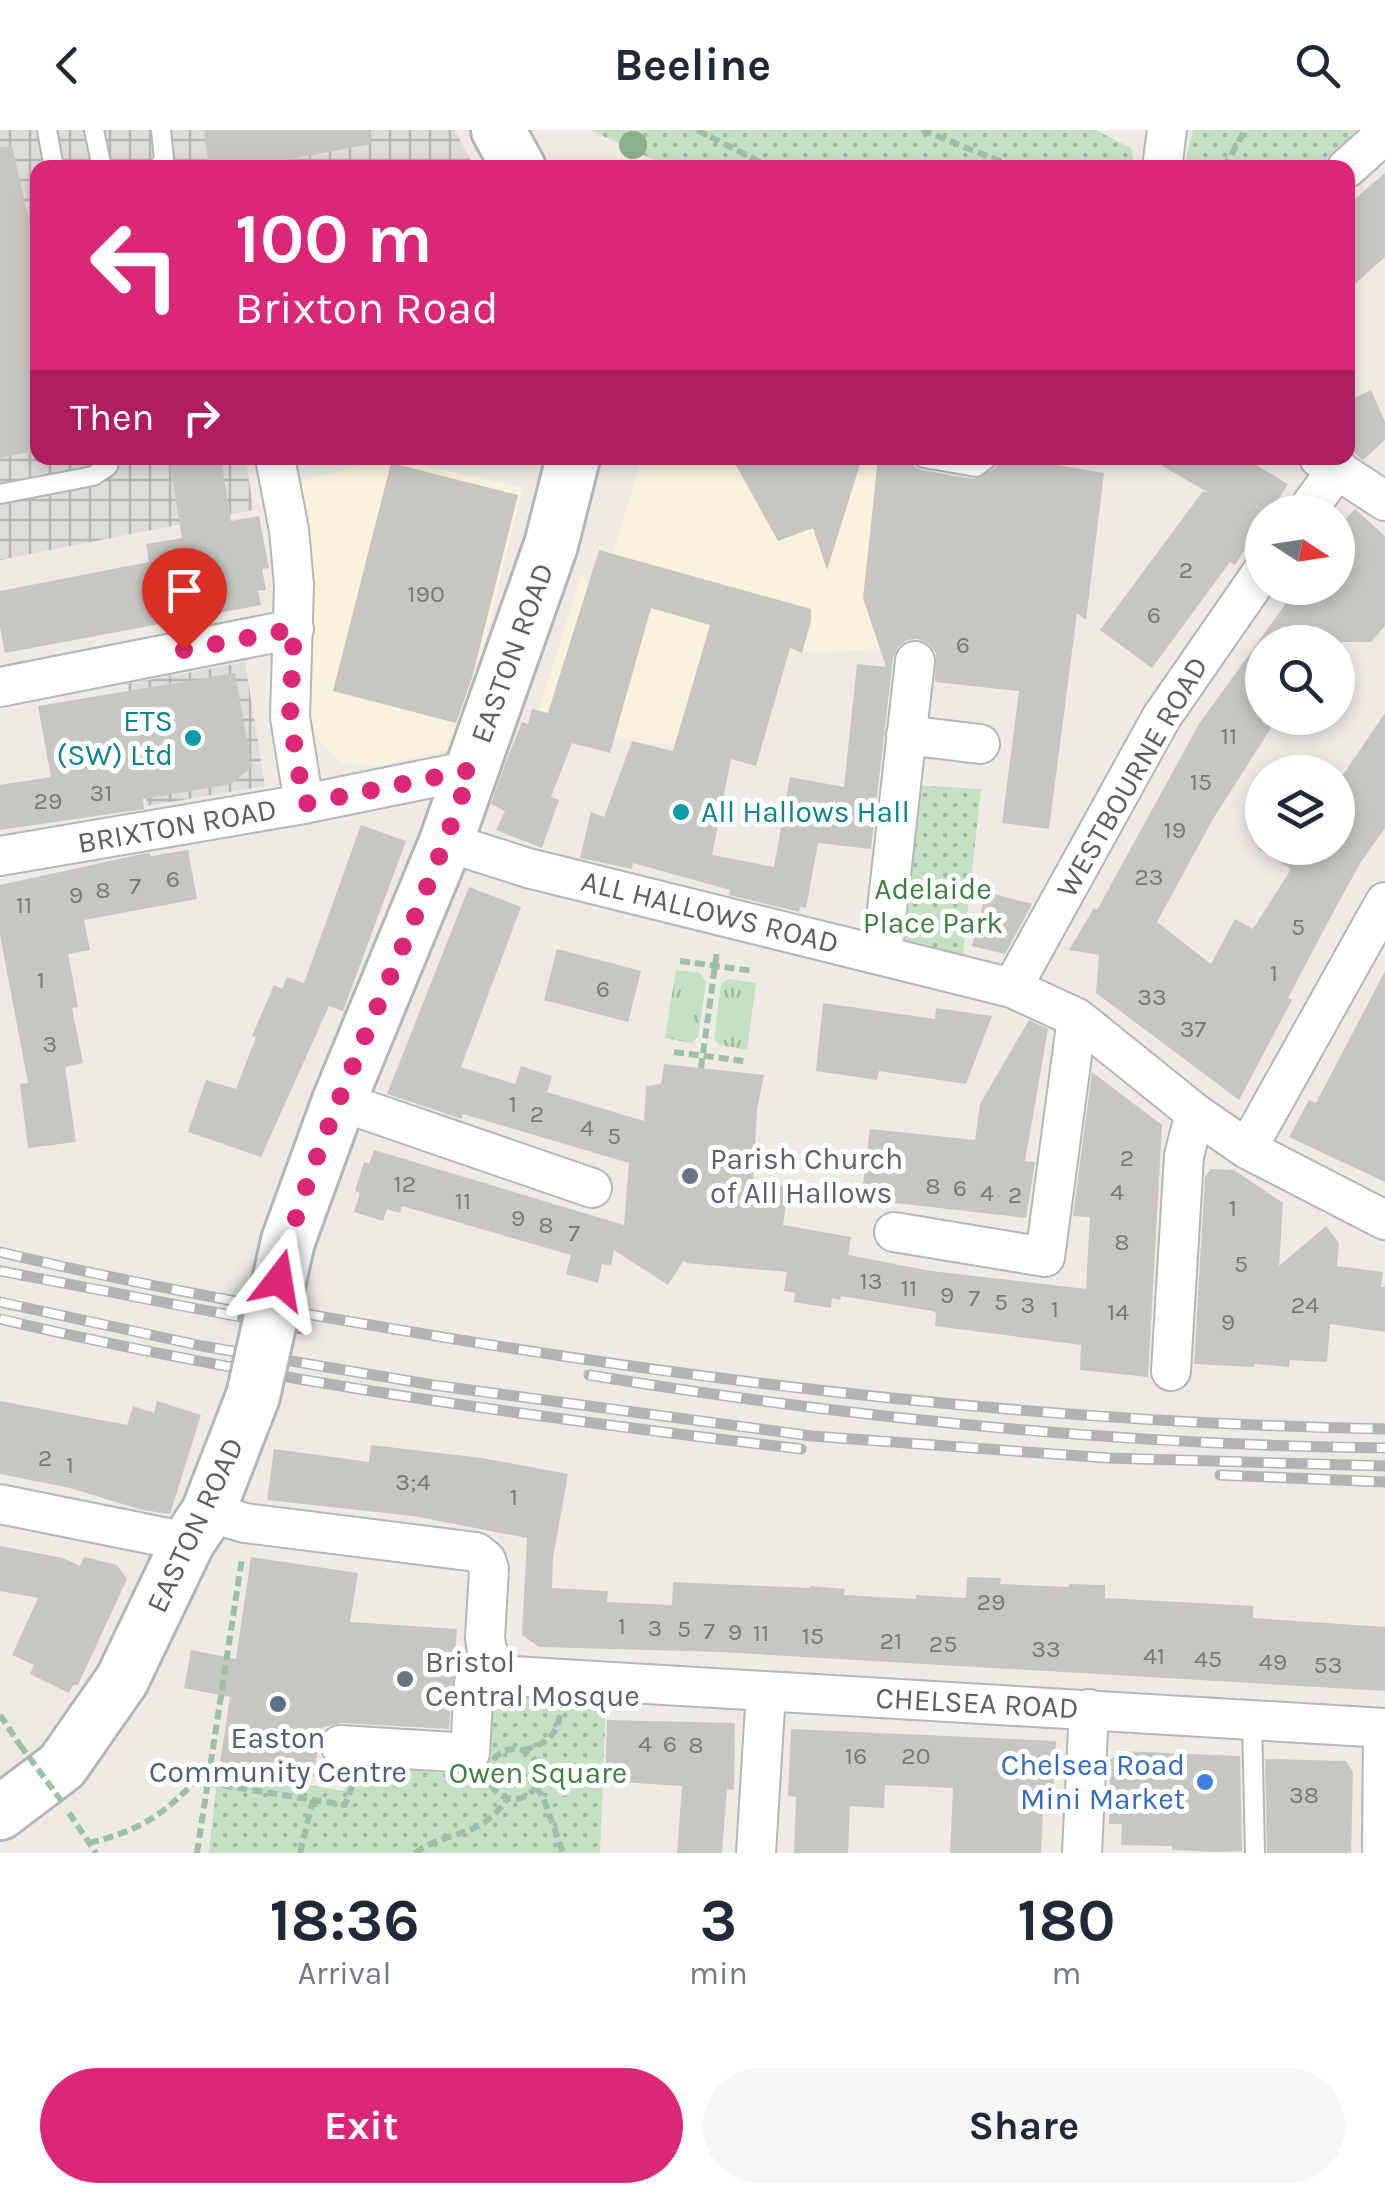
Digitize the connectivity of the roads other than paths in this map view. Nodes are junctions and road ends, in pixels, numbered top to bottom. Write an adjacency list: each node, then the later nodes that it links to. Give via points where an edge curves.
1 (47, 130): 7 (lane)
2 (94, 130): 8 (lane)
3 (161, 130): 9 (lane)
4 (498, 130): 10 (main road)
5 (1167, 130): 11 (street)
6 (1385, 134): 12 (street)
7 (53, 160)
8 (100, 160)
9 (163, 160)
10 (515, 160)
11 (1163, 160)
12 (1355, 161)
13 (108, 465): 17 (lane, via 93,476)
14 (266, 465): 20 (street, via 289,530)
15 (571, 465): 25 (main road, EASTON ROAD)
16 (1358, 475): 18 (street)
17 (0, 494)
18 (1330, 495)
19 (1245, 596): 31 (street, WESTBOURNE ROAD, via 1160,718)
20 (301, 636): 22 (street); 26 (street, via 290,717)
21 (915, 661): 23 (street)
22 (0, 687)
23 (906, 735): 24 (street); 30 (street)
24 (980, 744)
25 (471, 770): 26 (street, BRIXTON ROAD); 27 (main road, EASTON ROAD)
26 (304, 804): 28 (street, BRIXTON ROAD)
27 (446, 842): 30 (street, ALL HALLOWS ROAD); 33 (main road, EASTON ROAD)
28 (0, 856)
29 (1385, 902): 35 (street)
30 (882, 954): 31 (street, ALL HALLOWS ROAD)
31 (1012, 988): 32 (street, ALL HALLOWS ROAD)
32 (1078, 1018): 34 (street, ALL HALLOWS ROAD); 38 (street, via 1046,1257)
33 (339, 1101): 36 (street); 41 (main road, EASTON ROAD, bridge, via 288,1241)
34 (1195, 1113): 35 (street, ALL HALLOWS ROAD); 39 (street, via 1184,1156)
35 (1247, 1149): 37 (street, ALL HALLOWS ROAD)
36 (592, 1188)
37 (1385, 1220)
38 (894, 1232)
39 (1172, 1371)
40 (0, 1504): 41 (street)
41 (214, 1526): 42 (street, via 466,1550 486,1560 489,1569); 48 (main road, EASTON ROAD, via 62,1766)
42 (489, 1656): 43 (street, CHELSEA ROAD, via 499,1671 514,1676); 47 (street, via 474,1682 477,1773)
43 (766, 1691): 44 (street, CHELSEA ROAD); 49 (street)
44 (1088, 1710): 45 (street, CHELSEA ROAD); 50 (street)
45 (1252, 1719): 46 (street, CHELSEA ROAD); 51 (lane)
46 (1384, 1728): 52 (street)
47 (348, 1759)
48 (0, 1813)
49 (756, 1853)
50 (1082, 1853)
51 (1255, 1853)
52 (1382, 1853)

